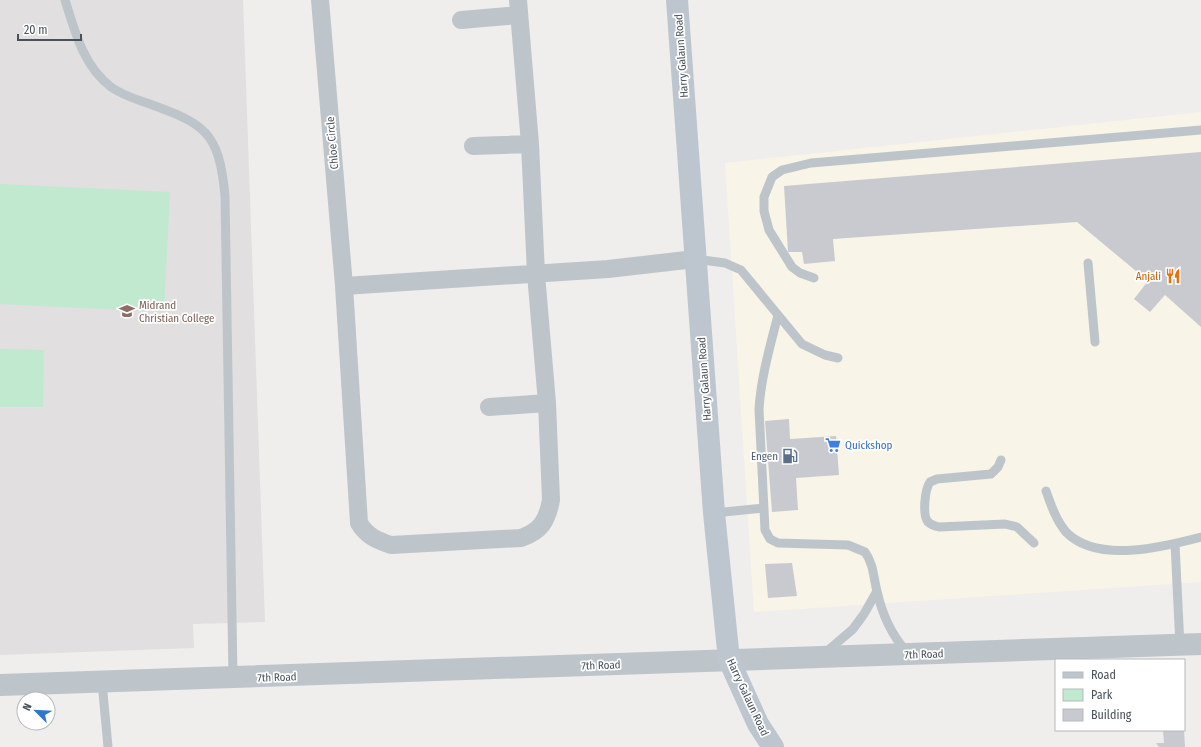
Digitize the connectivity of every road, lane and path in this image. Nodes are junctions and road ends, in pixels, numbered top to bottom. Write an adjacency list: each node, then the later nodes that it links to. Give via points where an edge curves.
1 (65, 0): 32 (lane, via 83,53 98,74 121,93 186,118 199,126 211,140 220,162 225,196)
2 (320, 0): 13 (street, Chloe Circle)
3 (676, 0): 9 (main road, Harry Galaun Road)
4 (519, 8): 5 (street); 7 (street)
5 (461, 20)
6 (1201, 130): 12 (lane, via 811,163 782,170 772,177 764,197 766,220 769,230 792,267)
7 (530, 144): 8 (street); 11 (street)
8 (473, 146)
9 (695, 259): 11 (street); 14 (lane, via 725,263 741,270); 22 (main road, Harry Galaun Road)
10 (1088, 263): 15 (lane)
11 (536, 274): 13 (street); 17 (street, Chloe Circle)
12 (814, 278)
13 (344, 286): 17 (street, Chloe Circle, via 359,523 365,532 376,540 390,545 407,545 520,538 532,534 542,525 551,500)
14 (778, 315): 16 (lane, via 802,344); 21 (lane, via 760,392)
15 (1095, 342)
16 (838, 358)
17 (547, 403): 18 (street)
18 (489, 406)
19 (1001, 460): 24 (lane, via 991,474 937,479 930,482 926,491 926,517 931,525 939,527 1005,524 1017,527)
20 (1046, 491): 25 (lane, via 1058,522 1066,532 1093,548 1114,551)
21 (764, 508): 22 (lane); 26 (lane, via 765,530 770,538 778,543 848,545 866,552 874,570)
22 (714, 513): 31 (main road, Harry Galaun Road)
23 (1201, 537): 25 (lane)
24 (1034, 543)
25 (1175, 544): 28 (lane)
26 (876, 591): 29 (lane, via 888,628); 30 (lane, via 853,629)
27 (1201, 644): 28 (street, 7th Road)
28 (1180, 646): 29 (street, 7th Road)
29 (909, 655): 30 (street, 7th Road)
30 (819, 658): 31 (street, 7th Road)
31 (729, 660): 32 (street, 7th Road); 36 (main road, Harry Galaun Road, via 758,724)
32 (233, 679): 33 (street, 7th Road)
33 (102, 682): 34 (street, 7th Road); 35 (lane)
34 (0, 685)
35 (108, 747)
36 (773, 747)

